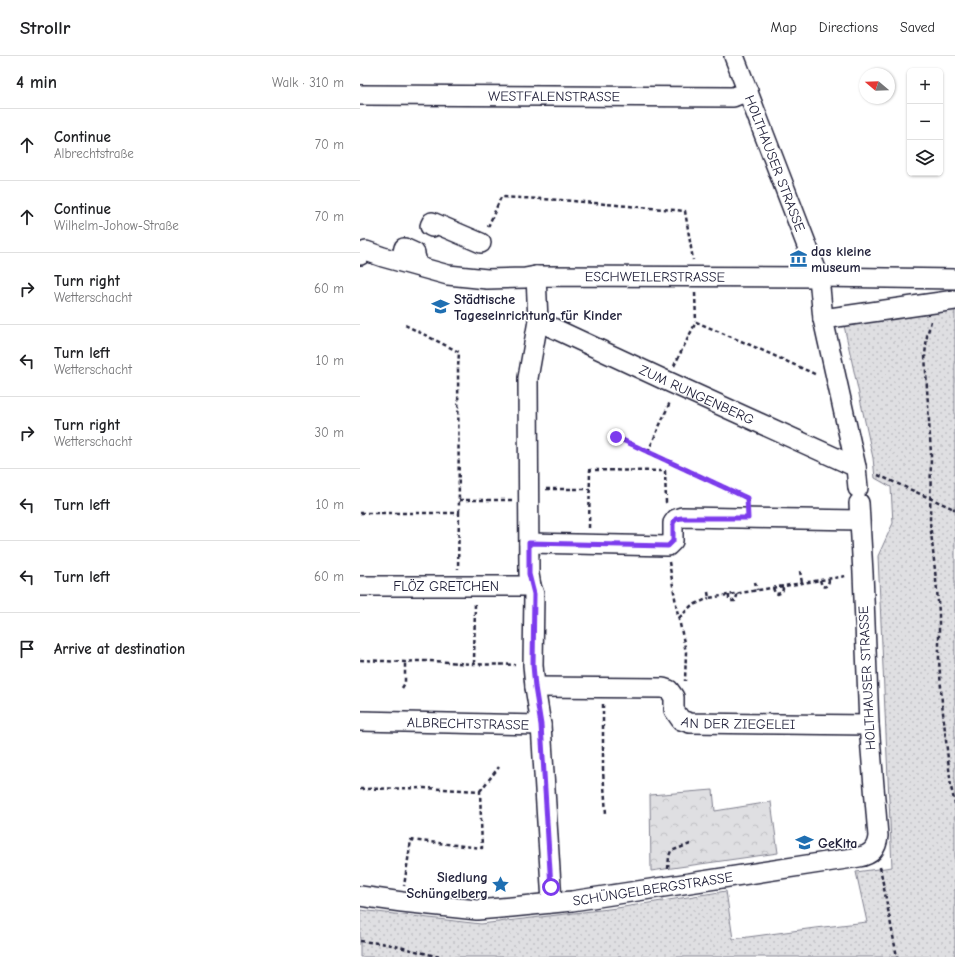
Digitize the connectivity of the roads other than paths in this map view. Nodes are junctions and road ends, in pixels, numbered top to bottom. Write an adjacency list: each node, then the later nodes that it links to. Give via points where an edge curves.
1 (734, 56): 2 (street, HOLTHAUSER STRASSE)
2 (748, 91): 3 (street, WESTFALENSTRASSE, via 733,97); 8 (street, HOLTHAUSER STRASSE)
3 (360, 95)
4 (432, 227): 5 (street, via 432,222)
5 (482, 243)
6 (360, 255): 7 (street, ESCHWEILERSTRASSE, via 366,251 382,257 413,259 448,275 487,279)
7 (531, 277): 8 (street, ESCHWEILERSTRASSE); 12 (street)
8 (820, 277): 9 (street, ESCHWEILERSTRASSE); 11 (street, HOLTHAUSER STRASSE)
9 (955, 279)
10 (955, 300): 11 (street)
11 (823, 319): 13 (street, HOLTHAUSER STRASSE)
12 (538, 321): 13 (street, ZUM RUNGENBERG); 15 (street, via 528,378)
13 (856, 467): 14 (street, HOLTHAUSER STRASSE)
14 (859, 504): 15 (street, via 748,518 676,519 673,523 673,541 668,546); 21 (street, HOLTHAUSER STRASSE)
15 (529, 543): 17 (street, via 529,574)
16 (360, 586): 17 (street, FLÖZ GRETCHEN)
17 (532, 586): 18 (street)
18 (535, 687): 20 (street); 21 (street, AN DER ZIEGELEI, via 663,688 669,690 674,697 674,710 677,715 681,720 690,723)
19 (360, 722): 20 (street, ALBRECHTSTRASSE)
20 (541, 725): 24 (street, ALBRECHTSTRASSE)
21 (869, 725): 22 (street, HOLTHAUSER STRASSE, via 878,836)
22 (876, 858): 24 (street, SCHÜNGELBERGSTRASSE, via 864,856)
23 (360, 896): 24 (street, SCHÜNGELBERGSTRASSE, via 477,910)
24 (552, 902)

